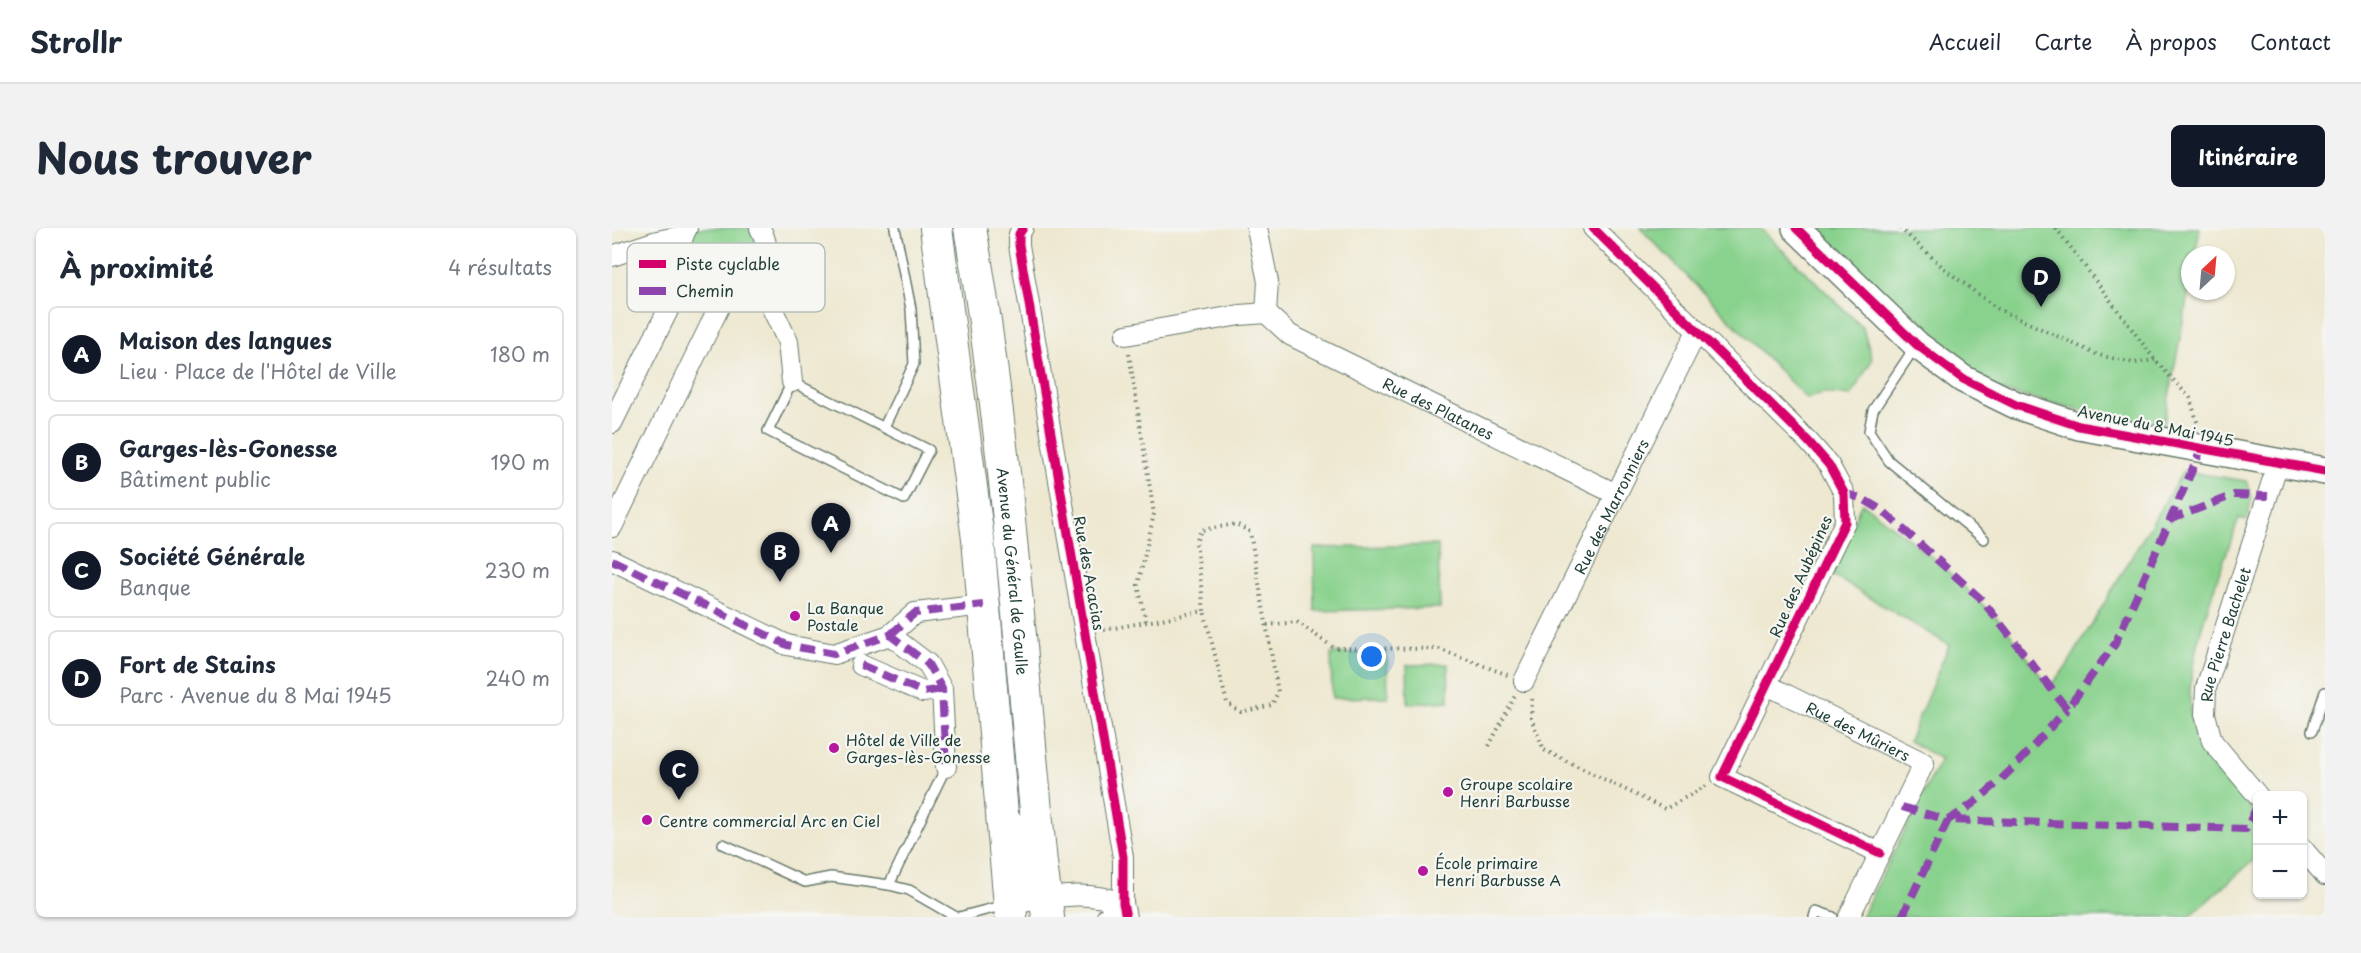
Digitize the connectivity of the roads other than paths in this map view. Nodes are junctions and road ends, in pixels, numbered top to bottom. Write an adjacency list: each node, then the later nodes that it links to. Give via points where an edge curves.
1 (760, 228): 11 (street)
2 (895, 228): 23 (lane, via 911,309 914,364)
3 (936, 228): 30 (main road)
4 (970, 228): 46 (main road, Avenue du Général de Gaulle, via 1012,543)
5 (1257, 228): 17 (street, via 1268,282)
6 (1593, 228): 18 (street, Rue des Aubépines)
7 (1796, 228): 20 (street, Avenue du 8 Mai 1945)
8 (1021, 231): 45 (street, Rue des Acacias, via 1123,857)
9 (684, 232): 10 (street)
10 (651, 243)
11 (767, 243)
12 (627, 251): 13 (street)
13 (612, 256)
14 (667, 312): 22 (street)
15 (717, 312): 27 (street)
16 (775, 312): 21 (street, via 788,342)
17 (1266, 313): 19 (street); 26 (street, Rue des Platanes, via 1290,335)
18 (1697, 331): 26 (street, Rue des Marronniers); 34 (street, Rue des Aubépines, via 1808,441 1829,465 1844,493 1845,522)
19 (1126, 335)
20 (1917, 345): 24 (street, Avenue du 8 Mai 1945, via 1963,379 2016,405 2079,426); 28 (lane, via 1873,410 1869,431 1888,461)
21 (792, 382): 23 (lane); 23 (lane, via 768,431 904,499 929,450)
22 (612, 423)
23 (884, 428)
24 (2278, 463): 25 (street, Avenue du 8 Mai 1945); 39 (street, Rue Pierre Bachelet, via 2206,688 2205,714 2212,741)
25 (2325, 471)
26 (1616, 494): 33 (street, Rue des Marronniers)
27 (612, 527)
28 (1984, 539)
29 (612, 560): 31 (street, via 787,645 834,654)
30 (984, 605): 31 (street, via 915,613); 46 (main road, via 994,719)
31 (890, 635): 35 (street, via 928,664)
32 (861, 665): 35 (street, via 922,692)
33 (1524, 681)
34 (1767, 685): 41 (street, Rue des Mûriers, via 1924,763); 41 (street, Rue des Aubépines, via 1722,777)
35 (942, 690): 38 (street)
36 (2325, 692): 37 (lane)
37 (2312, 731)
38 (946, 767): 44 (lane)
39 (2255, 791)
40 (723, 844): 44 (lane, via 805,882 831,878)
41 (1880, 854): 51 (street, Rue des Mûriers)
42 (2307, 854): 43 (street)
43 (2325, 875)
44 (889, 885): 47 (lane, via 909,890)
45 (1125, 910): 46 (street, via 1095,895 1077,894); 48 (street)
46 (1026, 911): 47 (lane)
47 (958, 917)
48 (1107, 917)
49 (1814, 917): 50 (lane, via 1816,911)
50 (1833, 917)
51 (1848, 917)

